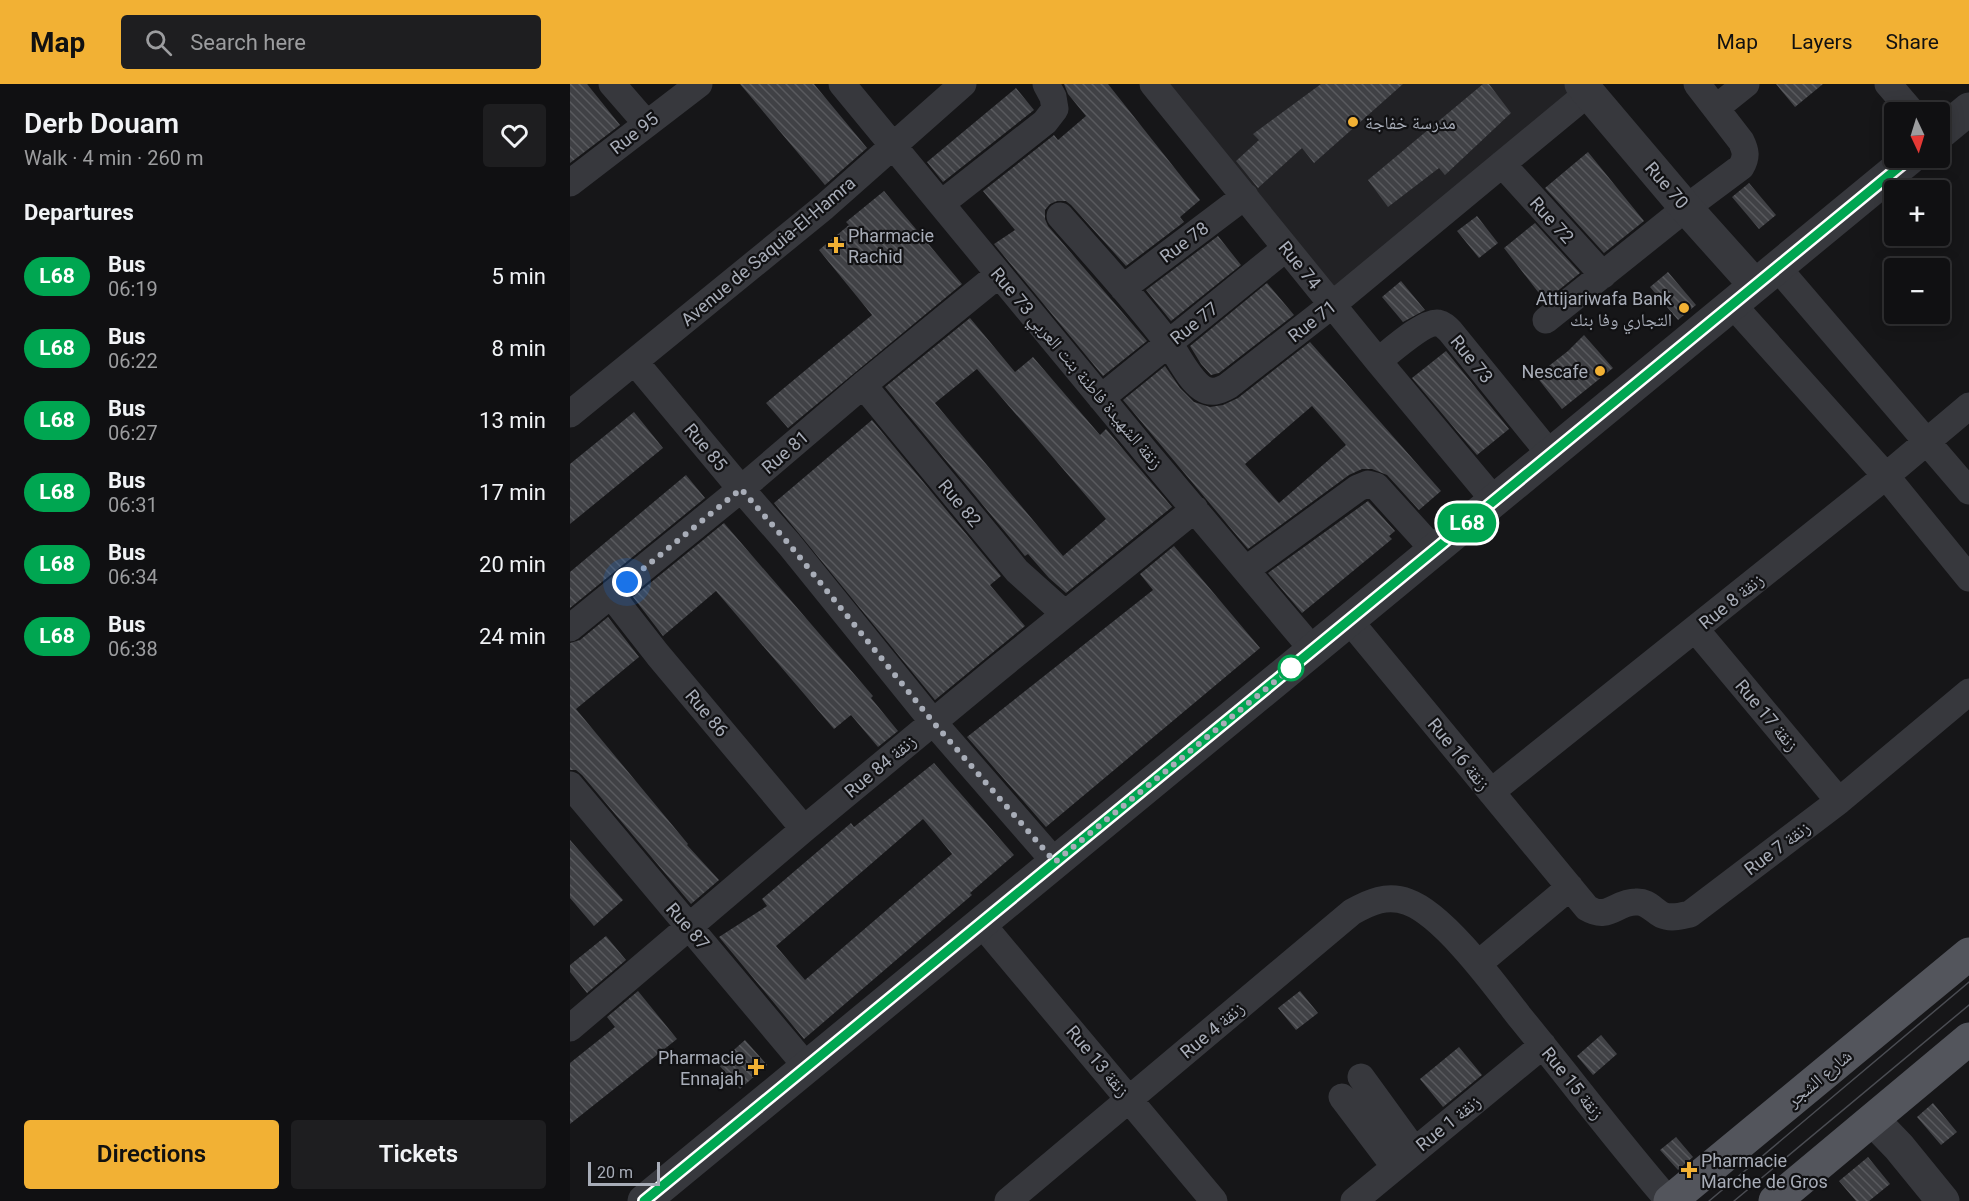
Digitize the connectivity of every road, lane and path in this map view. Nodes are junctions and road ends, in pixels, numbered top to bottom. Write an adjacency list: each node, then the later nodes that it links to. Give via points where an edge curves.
1 (612, 84): 14 (street)
2 (699, 84): 14 (street, Rue 95)
3 (842, 84): 16 (street, Rue 73 زنقة الشهيدة فاطنة بنت العربي)
4 (963, 84): 16 (street, Avenue de Saquia-El-Hamra)
5 (1046, 84): 21 (street, via 1055,109 1045,122)
6 (1153, 84): 20 (street, Rue 74)
7 (1697, 84): 12 (street)
8 (1746, 84): 12 (street)
9 (1888, 84): 11 (street)
10 (1584, 89): 17 (street, Rue 71); 22 (street, Rue 70)
11 (1903, 102)
12 (1716, 108): 22 (street, via 1741,141 1746,160)
13 (1969, 109): 15 (street)
14 (646, 123): 19 (street, Rue 95)
15 (1950, 125)
16 (892, 147): 21 (street, Rue 73 زنقة الشهيدة فاطنة بنت العربي); 33 (street, Avenue de Saquia-El-Hamra)
17 (1502, 164): 26 (street, Rue 72); 29 (street, Rue 71)
18 (1898, 168): 27 (street)
19 (570, 183)
20 (1245, 196): 24 (street, Rue 74); 28 (street, Rue 78)
21 (942, 203): 25 (street, Rue 73 زنقة الشهيدة فاطنة بنت العربي)
22 (1686, 208): 26 (street); 27 (street, Rue 70)
23 (1060, 216): 28 (street, Rue 71)
24 (1286, 248): 29 (street, Rue 74); 31 (street, Rue 77)
25 (999, 274): 34 (street, Rue 81); 35 (street, Rue 73 زنقة الشهيدة فاطنة بنت العربي)
26 (1603, 275): 30 (street)
27 (1755, 286): 38 (street); 39 (street); 40 (street)
28 (1124, 288): 31 (street, Rue 71)
29 (1332, 305): 31 (street, Rue 71, via 1228,387 1215,392 1204,390 1195,382); 32 (street, Rue 74)
30 (1546, 320)
31 (1169, 343): 35 (street, Rue 77)
32 (1377, 361): 39 (street, Rue 73, via 1426,325 1443,325); 43 (street, Rue 74)
33 (635, 362): 37 (street, Avenue de Saquia-El-Hamra); 41 (street, Rue 85)
34 (863, 384): 41 (street, Rue 81); 49 (street, Rue 82, via 1017,571)
35 (1101, 398): 44 (street, Rue 73 زنقة الشهيدة فاطنة بنت العربي)
36 (1969, 406): 38 (street, Rue 8 زنقة)
37 (570, 414)
38 (1927, 442): 40 (street, Rue 8 زنقة); 42 (street)
39 (1550, 454): 43 (street)
40 (1887, 476): 47 (street); 52 (street, Rue 8 زنقة)
41 (741, 489): 48 (street, Rue 81); 55 (street, Rue 85)
42 (1969, 491)
43 (1494, 500): 45 (street)
44 (1195, 509): 46 (street, Rue 73 زنقة الشهيدة فاطنة بنت العربي); 49 (street, Rue 84 زنقة)
45 (1434, 550): 46 (street, via 1376,486 1368,484); 50 (street)
46 (1246, 568): 53 (street, Rue 73 زنقة الشهيدة فاطنة بنت العربي)
47 (1969, 578)
48 (610, 595): 51 (street, Rue 81); 59 (street, Rue 86)
49 (1065, 614): 55 (street, Rue 84 زنقة)
50 (1349, 620): 53 (street); 57 (street, Rue 16 زنقة)
51 (570, 628)
52 (1696, 630): 57 (street, Rue 8 زنقة); 58 (street, Rue 17 زنقة)
53 (1313, 650): 60 (street)
54 (1969, 692): 58 (street, Rue 7 زنقة)
55 (933, 722): 59 (street, Rue 84 زنقة); 60 (street, Rue 85)
56 (570, 785): 64 (street, Rue 87)
57 (1491, 792): 61 (street, Rue 16 زنقة)
58 (1839, 801): 61 (street, Rue 7 زنقة, via 1690,914 1663,915 1634,901 1605,914 1595,913)
59 (804, 829): 64 (street, Rue 84 زنقة)
60 (1055, 862): 63 (street)
61 (1570, 887): 66 (street)
62 (1428, 913): 66 (street, Rue 15 زنقة); 73 (street, Rue 4 زنقة, via 1408,902 1389,898 1352,912)
63 (981, 923): 70 (street); 73 (street, Rue 13 زنقة)
64 (690, 927): 67 (street, Rue 84 زنقة); 70 (street, Rue 87)
65 (1969, 954): 80 (main road, شارع الشجر)
66 (1478, 964): 69 (street, Rue 15 زنقة)
67 (570, 1028)
68 (1969, 1039): 74 (main road)
69 (1543, 1046): 75 (street, Rue 1 زنقة); 80 (street, Rue 15 زنقة)
70 (807, 1067): 76 (street)
71 (1361, 1077): 75 (street)
72 (1342, 1097): 75 (street)
73 (1130, 1099): 77 (street, Rue 4 زنقة); 78 (street, Rue 13 زنقة)
74 (1873, 1120): 81 (main road); 82 (street)
75 (1404, 1158): 79 (street, Rue 1 زنقة)
76 (644, 1201)
77 (1008, 1201)
78 (1214, 1201)
79 (1354, 1201)
80 (1669, 1201)
81 (1775, 1201)
82 (1943, 1201)

